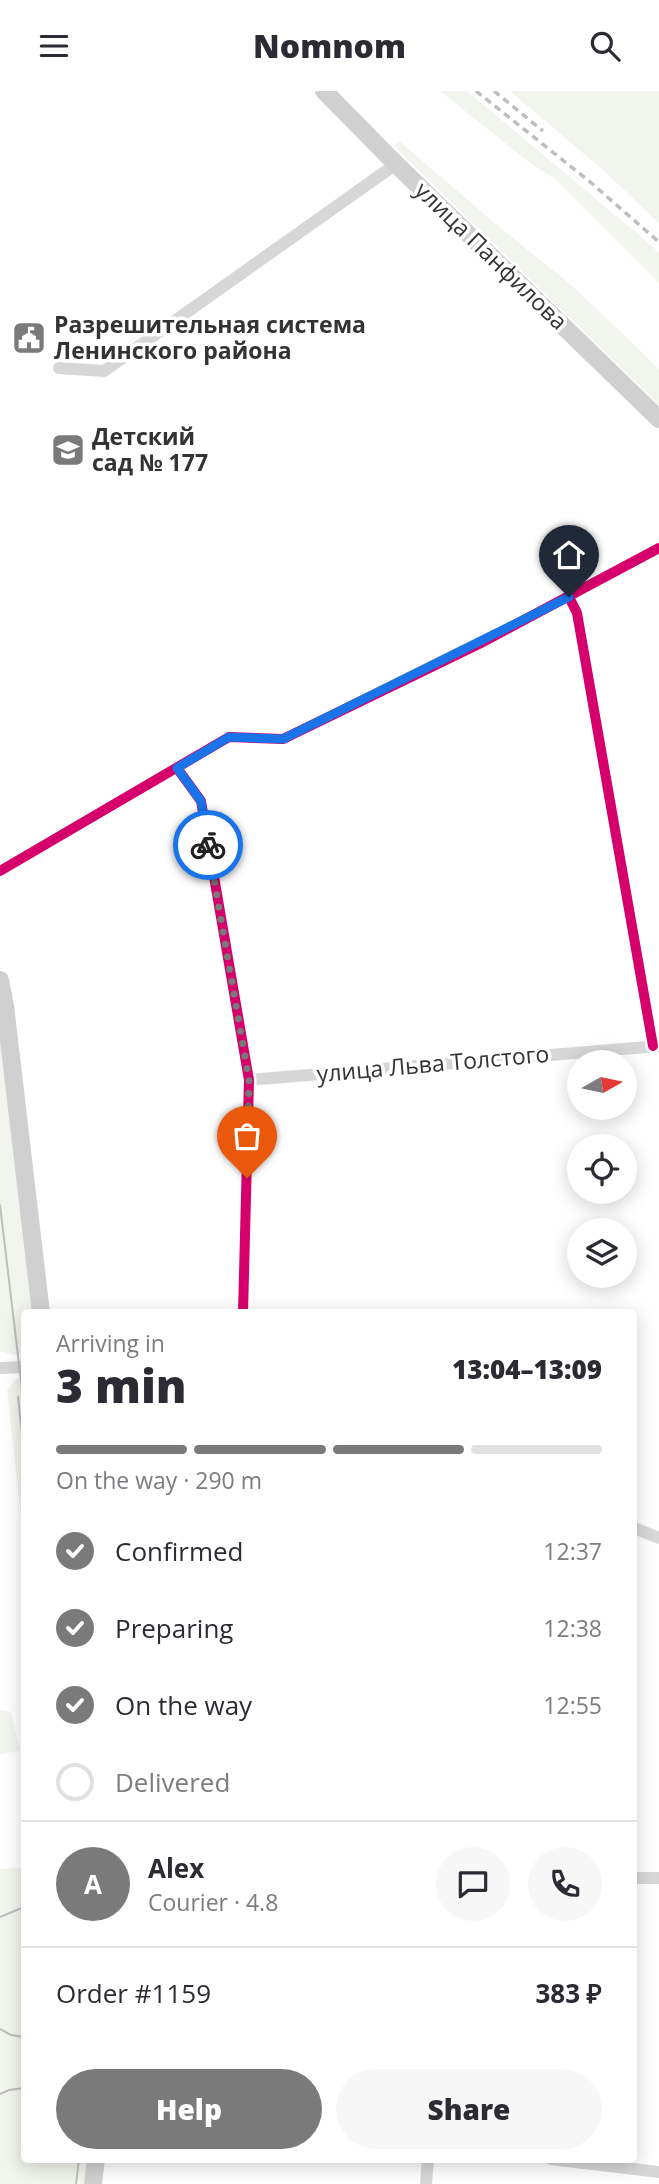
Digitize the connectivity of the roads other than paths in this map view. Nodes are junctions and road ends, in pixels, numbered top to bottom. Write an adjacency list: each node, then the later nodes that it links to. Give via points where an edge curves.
1 (324, 91): 2 (main road, улица Панфилова)
2 (396, 164): 3 (street, via 104,371); 4 (main road, улица Панфилова)
3 (60, 368)
4 (659, 419)
5 (659, 548): 6 (street)
6 (569, 597): 7 (street, via 283,739 229,737); 10 (street, via 577,613)
7 (177, 768): 8 (street); 11 (street, via 201,801)
8 (0, 871)
9 (0, 981): 12 (main road)
10 (656, 1046): 11 (street, улица Льва Толстого)
11 (249, 1080): 13 (street)
12 (41, 1309)
13 (243, 1309)
14 (21, 1367): 15 (street)
15 (0, 1368)
16 (637, 1529): 17 (street)
17 (659, 1538)
18 (637, 1878): 19 (street)
19 (659, 1878)
20 (96, 2163): 24 (main road)
21 (428, 2163): 25 (street)
22 (584, 2163): 23 (street)
23 (659, 2172)
24 (93, 2184)
25 (426, 2184)

